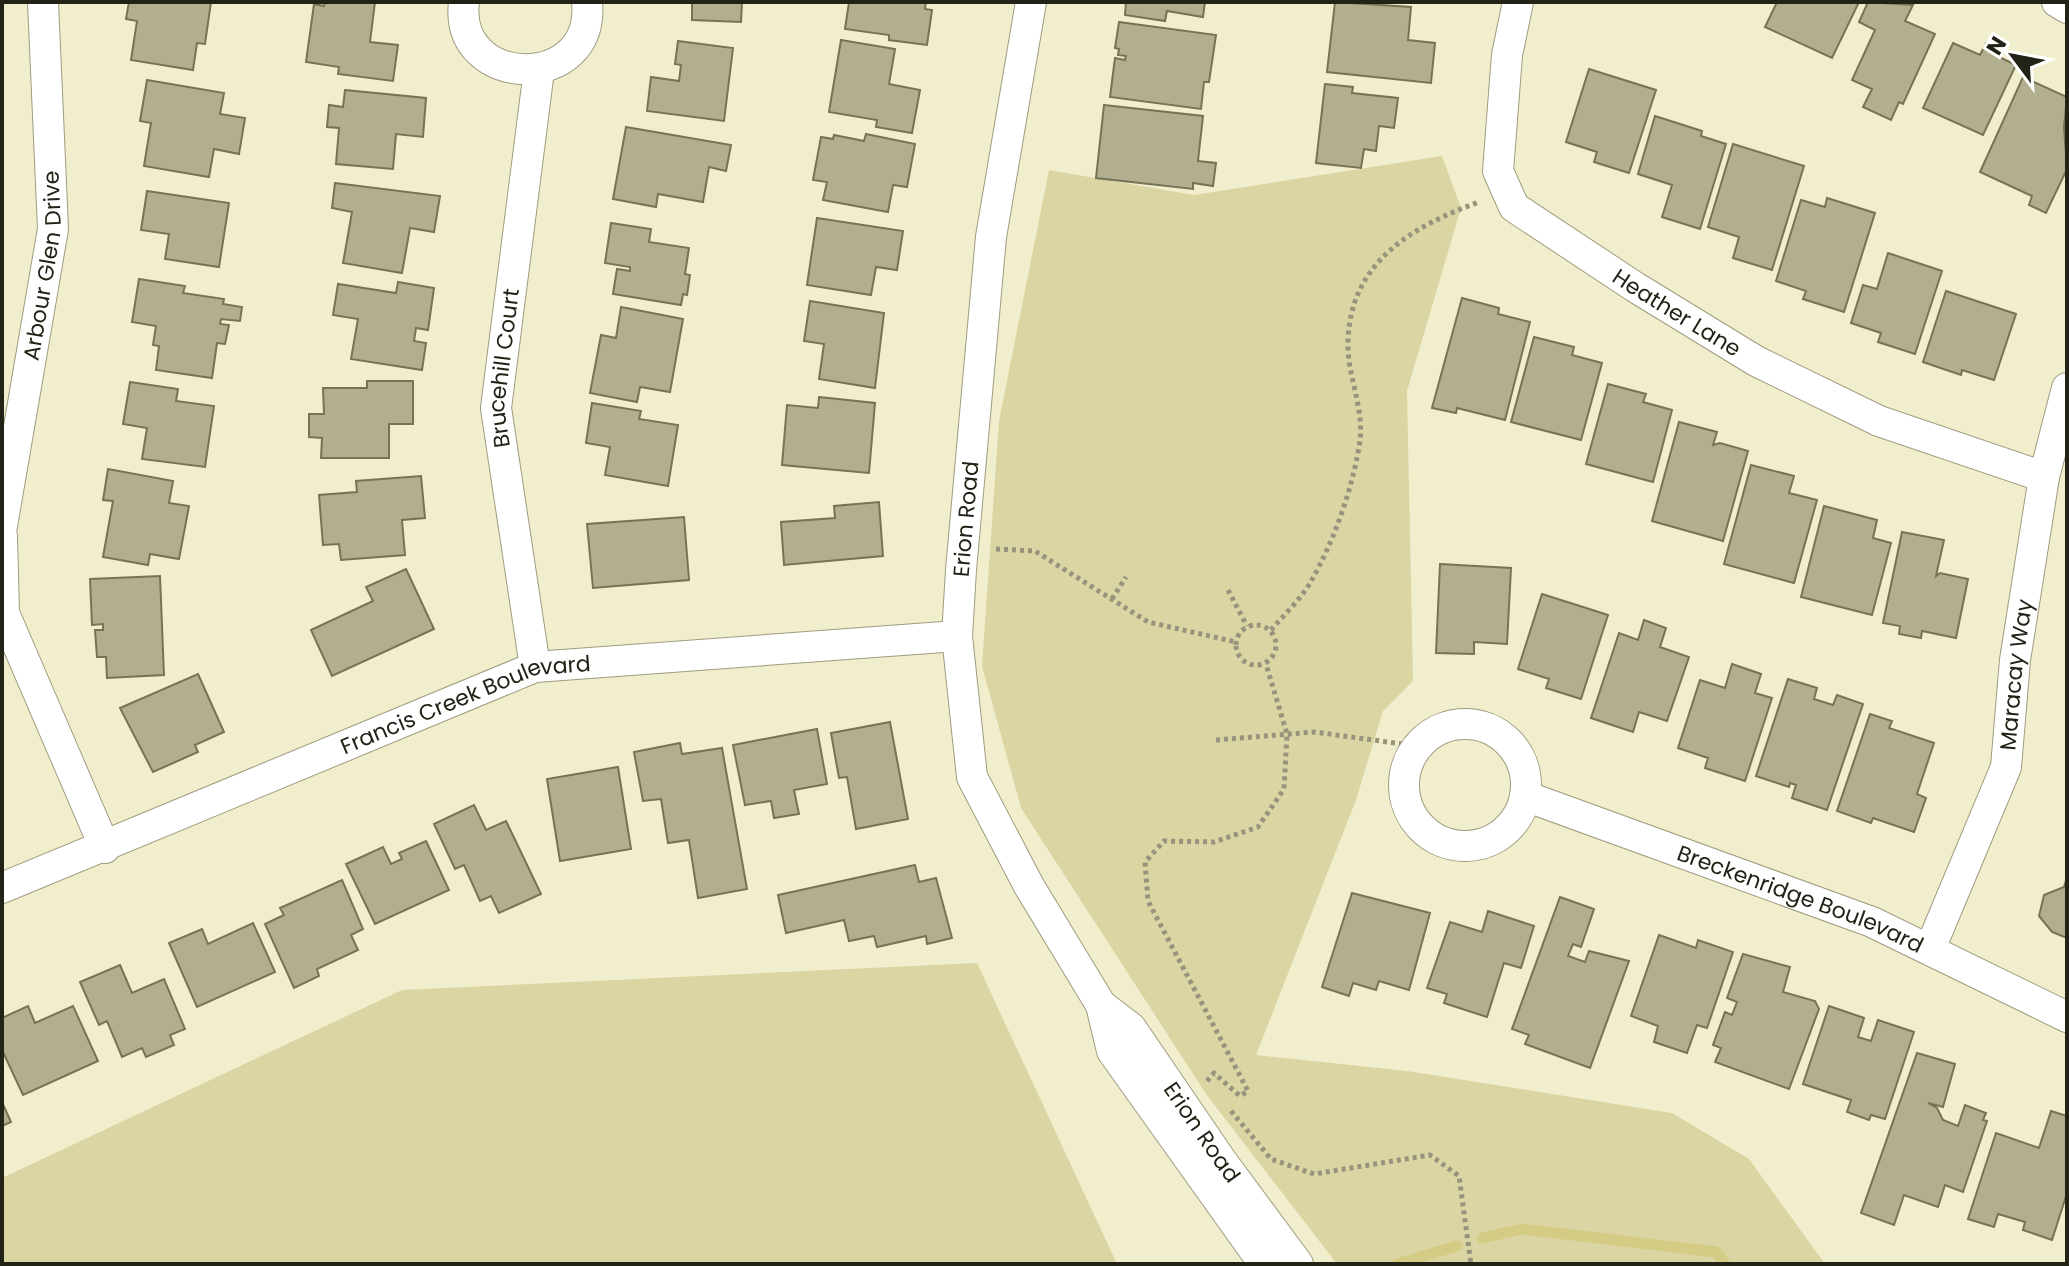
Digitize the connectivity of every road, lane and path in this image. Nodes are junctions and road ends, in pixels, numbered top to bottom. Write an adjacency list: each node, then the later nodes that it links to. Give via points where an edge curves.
1 (43, 2): 12 (street, Arbour Glen Drive, via 53,229)
2 (464, 2): 8 (street, via 468,33 480,51 517,71)
3 (587, 2): 8 (street, via 584,32 573,49)
4 (1031, 2): 14 (street, Erion Road, via 991,237)
5 (1518, 2): 9 (street, via 1507,55 1498,171)
6 (2057, 2): 7 (street)
7 (2067, 8)
8 (539, 70): 23 (street, Brucehill Court, via 496,408)
9 (1507, 192): 11 (street, Heather Lane, via 1514,207 1756,361 1879,421); 19 (path, via 1434,219 1390,246 1358,293 1347,342 1360,438 1335,534 1309,585)
10 (2067, 388): 11 (street, Maracay Way)
11 (2044, 477): 30 (street, Maracay Way, via 2015,660 2006,767)
12 (2, 526)
13 (2, 536): 28 (street, via 4,613)
14 (963, 547): 17 (path, via 1035,551); 20 (street, Erion Road)
15 (1126, 577): 17 (path)
16 (1228, 590): 18 (path)
17 (1112, 599): 21 (path, via 1148,622)
18 (1247, 626): 19 (path, via 1260,624); 21 (path)
19 (1271, 630): 22 (path, via 1277,647)
20 (957, 636): 23 (street, Francis Creek Boulevard); 31 (street, Erion Road, via 972,777 1029,886)
21 (1236, 642): 22 (path, via 1243,661)
22 (1266, 664): 24 (path)
23 (535, 667): 28 (street, Francis Creek Boulevard)
24 (1287, 734): 25 (path); 26 (path, via 1314,732); 33 (path, via 1284,789 1258,827 1214,842 1164,841 1145,862 1148,901 1248,1091 1240,1096 1214,1073 1206,1079)
25 (1216, 740)
26 (1417, 746): 27 (street, via 1451,726 1490,729 1519,757); 27 (street, via 1403,784 1415,822 1430,836 1448,844 1489,842 1518,815)
27 (1525, 796): 30 (street, Breckenridge Boulevard, via 1872,922)
28 (105, 848): 29 (street, Francis Creek Boulevard)
29 (2, 888)
30 (1930, 949): 32 (street, Breckenridge Boulevard)
31 (1101, 1005): 35 (street, Erion Road, via 1131,1028); 36 (street, Erion Road, via 1112,1051)
32 (2067, 1017)
33 (1215, 1091)
34 (1224, 1102): 37 (path, via 1271,1159 1314,1174 1430,1155 1459,1176)
35 (1298, 1263)
36 (1264, 1264)
37 (1471, 1264)

